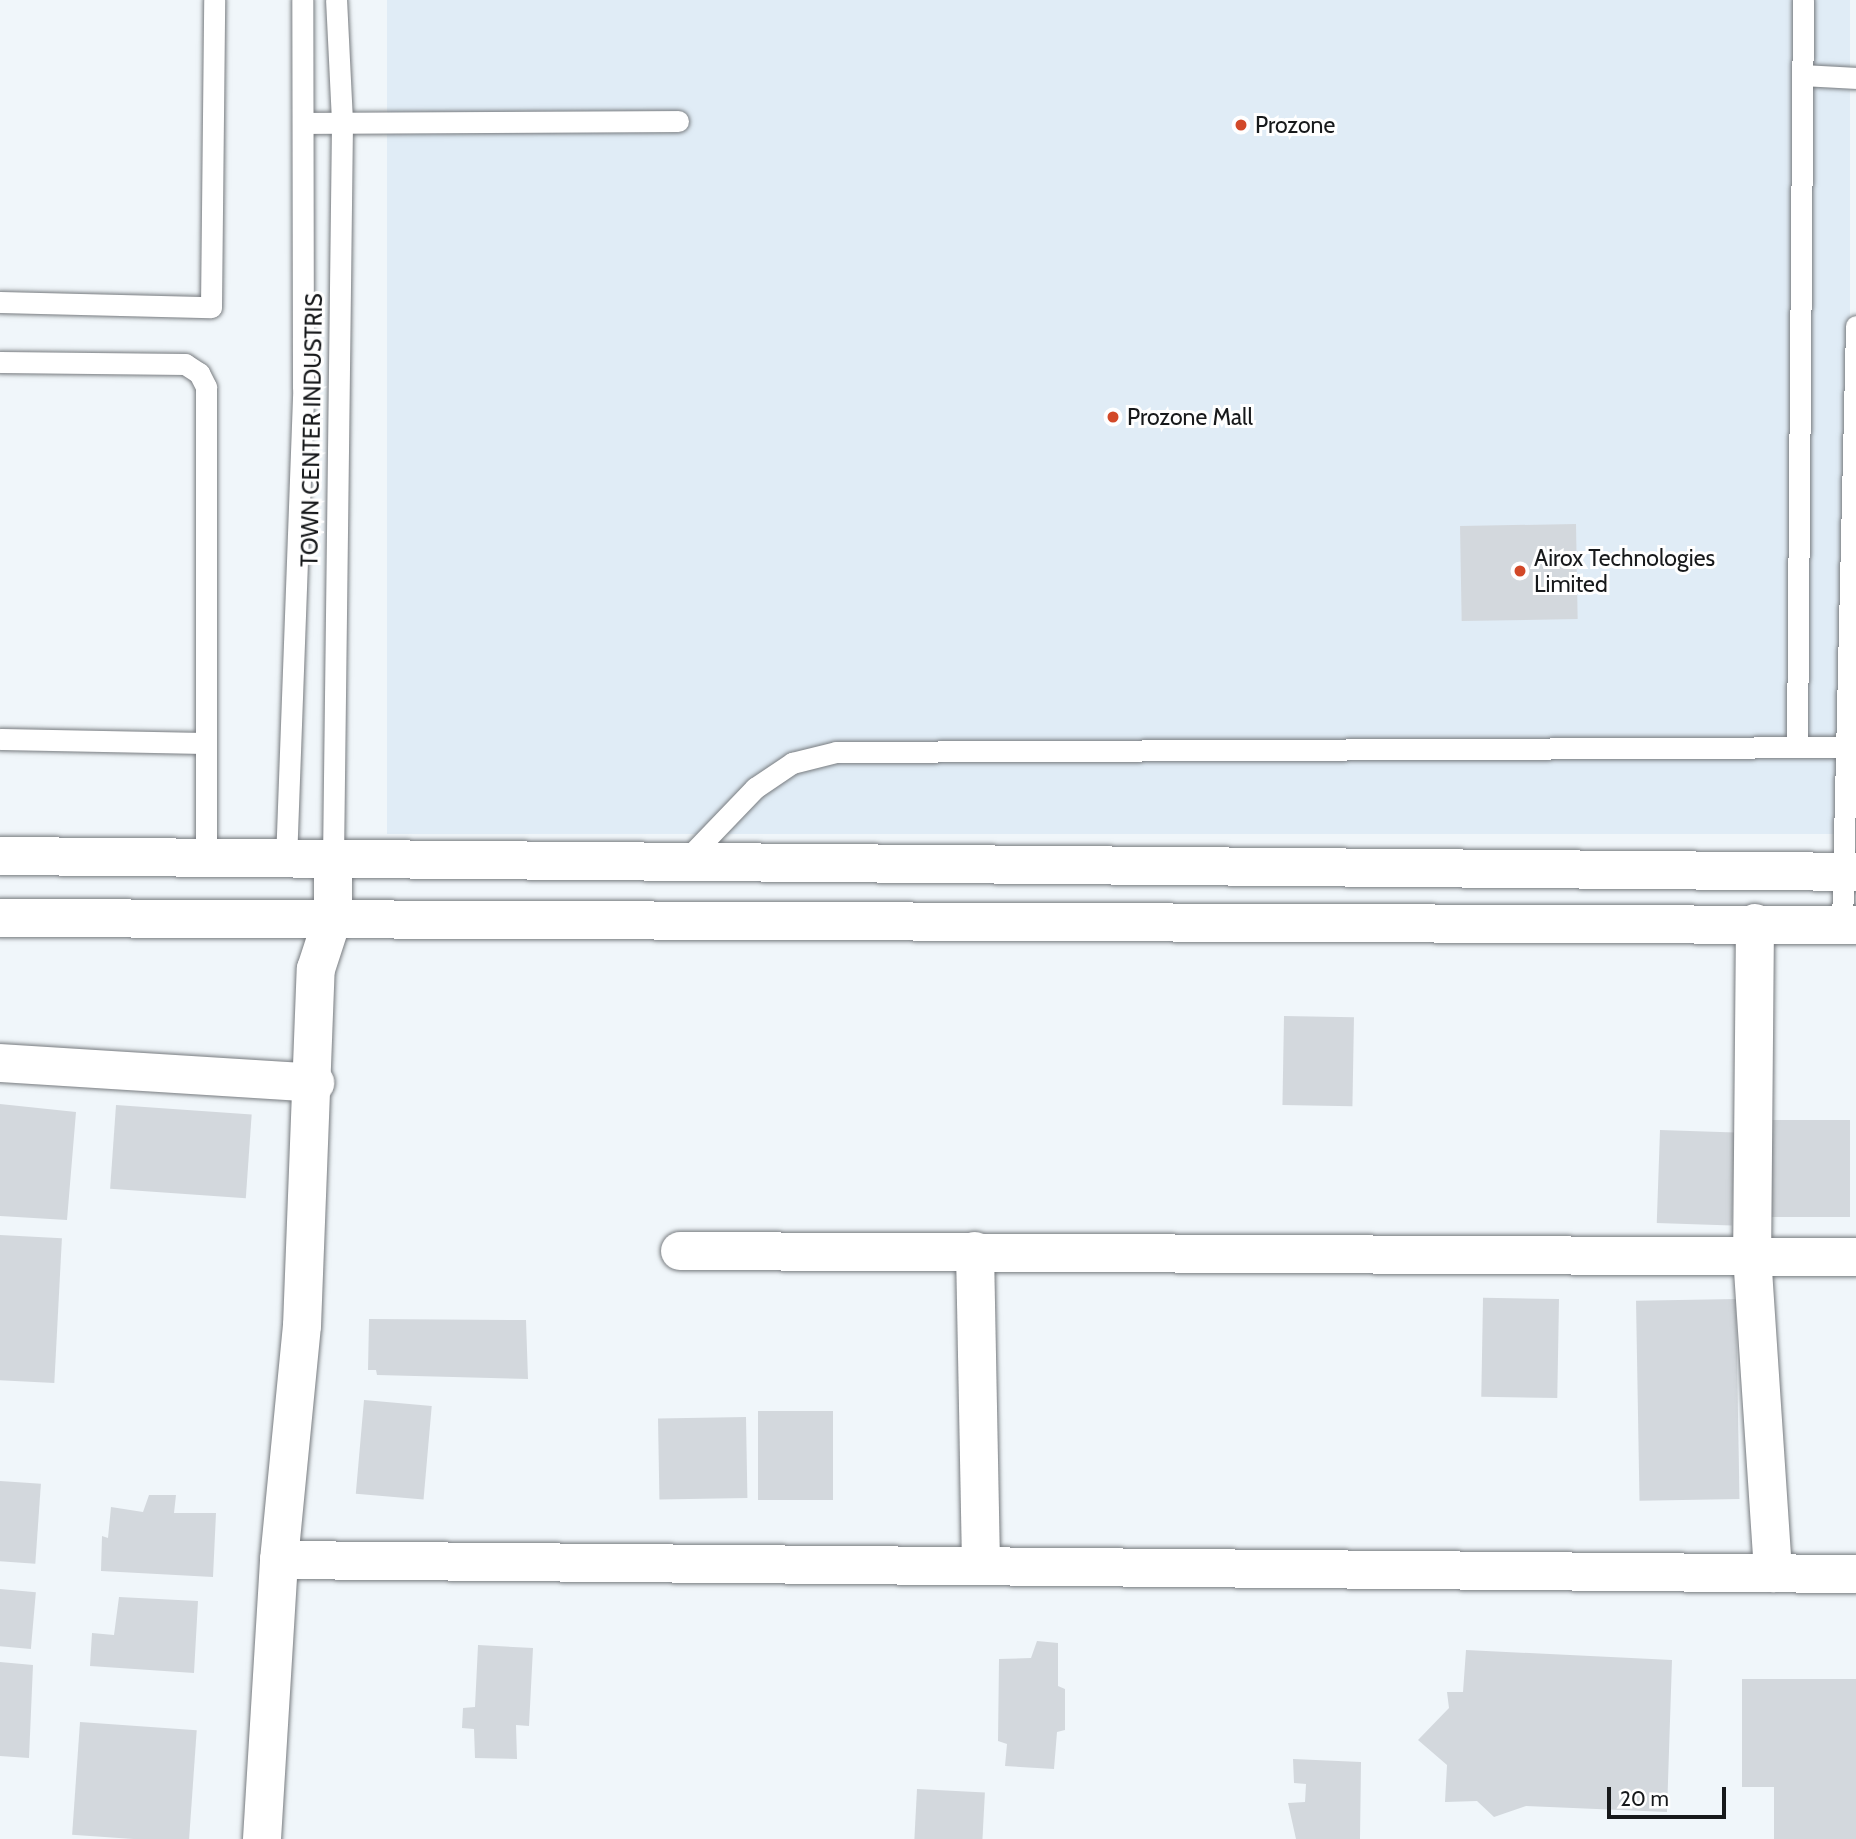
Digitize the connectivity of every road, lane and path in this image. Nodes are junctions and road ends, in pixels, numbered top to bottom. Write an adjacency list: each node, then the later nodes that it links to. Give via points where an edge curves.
1 (214, 0): 10 (lane, via 211,307)
2 (302, 0): 9 (lane)
3 (336, 0): 7 (lane, TOWN CENTER INDUSTRIS)
4 (1803, 0): 5 (lane)
5 (1802, 75): 6 (lane); 17 (lane)
6 (1856, 78)
7 (342, 121): 8 (lane); 9 (lane); 13 (lane, TOWN CENTER INDUSTRIS)
8 (678, 121)
9 (304, 123): 14 (lane)
10 (0, 302)
11 (1856, 326): 18 (lane)
12 (0, 362): 16 (lane, via 185,364 199,373 206,387)
13 (336, 603): 14 (lane); 21 (lane, TOWN CENTER INDUSTRIS)
14 (297, 604): 22 (lane)
15 (0, 739): 16 (lane)
16 (206, 743): 20 (lane)
17 (1797, 747): 18 (lane); 23 (lane, via 836,752 792,763 755,788)
18 (1846, 747): 24 (lane)
19 (0, 856): 20 (street)
20 (206, 859): 22 (street)
21 (333, 860): 22 (street); 23 (street); 25 (street)
22 (286, 861): 27 (street)
23 (681, 864): 24 (street)
24 (1851, 871): 29 (lane)
25 (333, 917): 27 (street); 28 (street); 30 (street)
26 (0, 918): 27 (street)
27 (288, 920): 30 (street)
28 (1755, 923): 29 (street); 35 (street)
29 (1849, 925)
30 (316, 968): 32 (street)
31 (0, 1063): 32 (street)
32 (315, 1083): 37 (street, via 302,1326)
33 (680, 1251): 34 (street)
34 (975, 1251): 35 (street); 38 (street)
35 (1752, 1255): 36 (street); 39 (street)
36 (1856, 1257)
37 (279, 1560): 38 (street); 41 (street)
38 (981, 1564): 39 (street)
39 (1773, 1573): 40 (street)
40 (1856, 1574)
41 (262, 1839)

